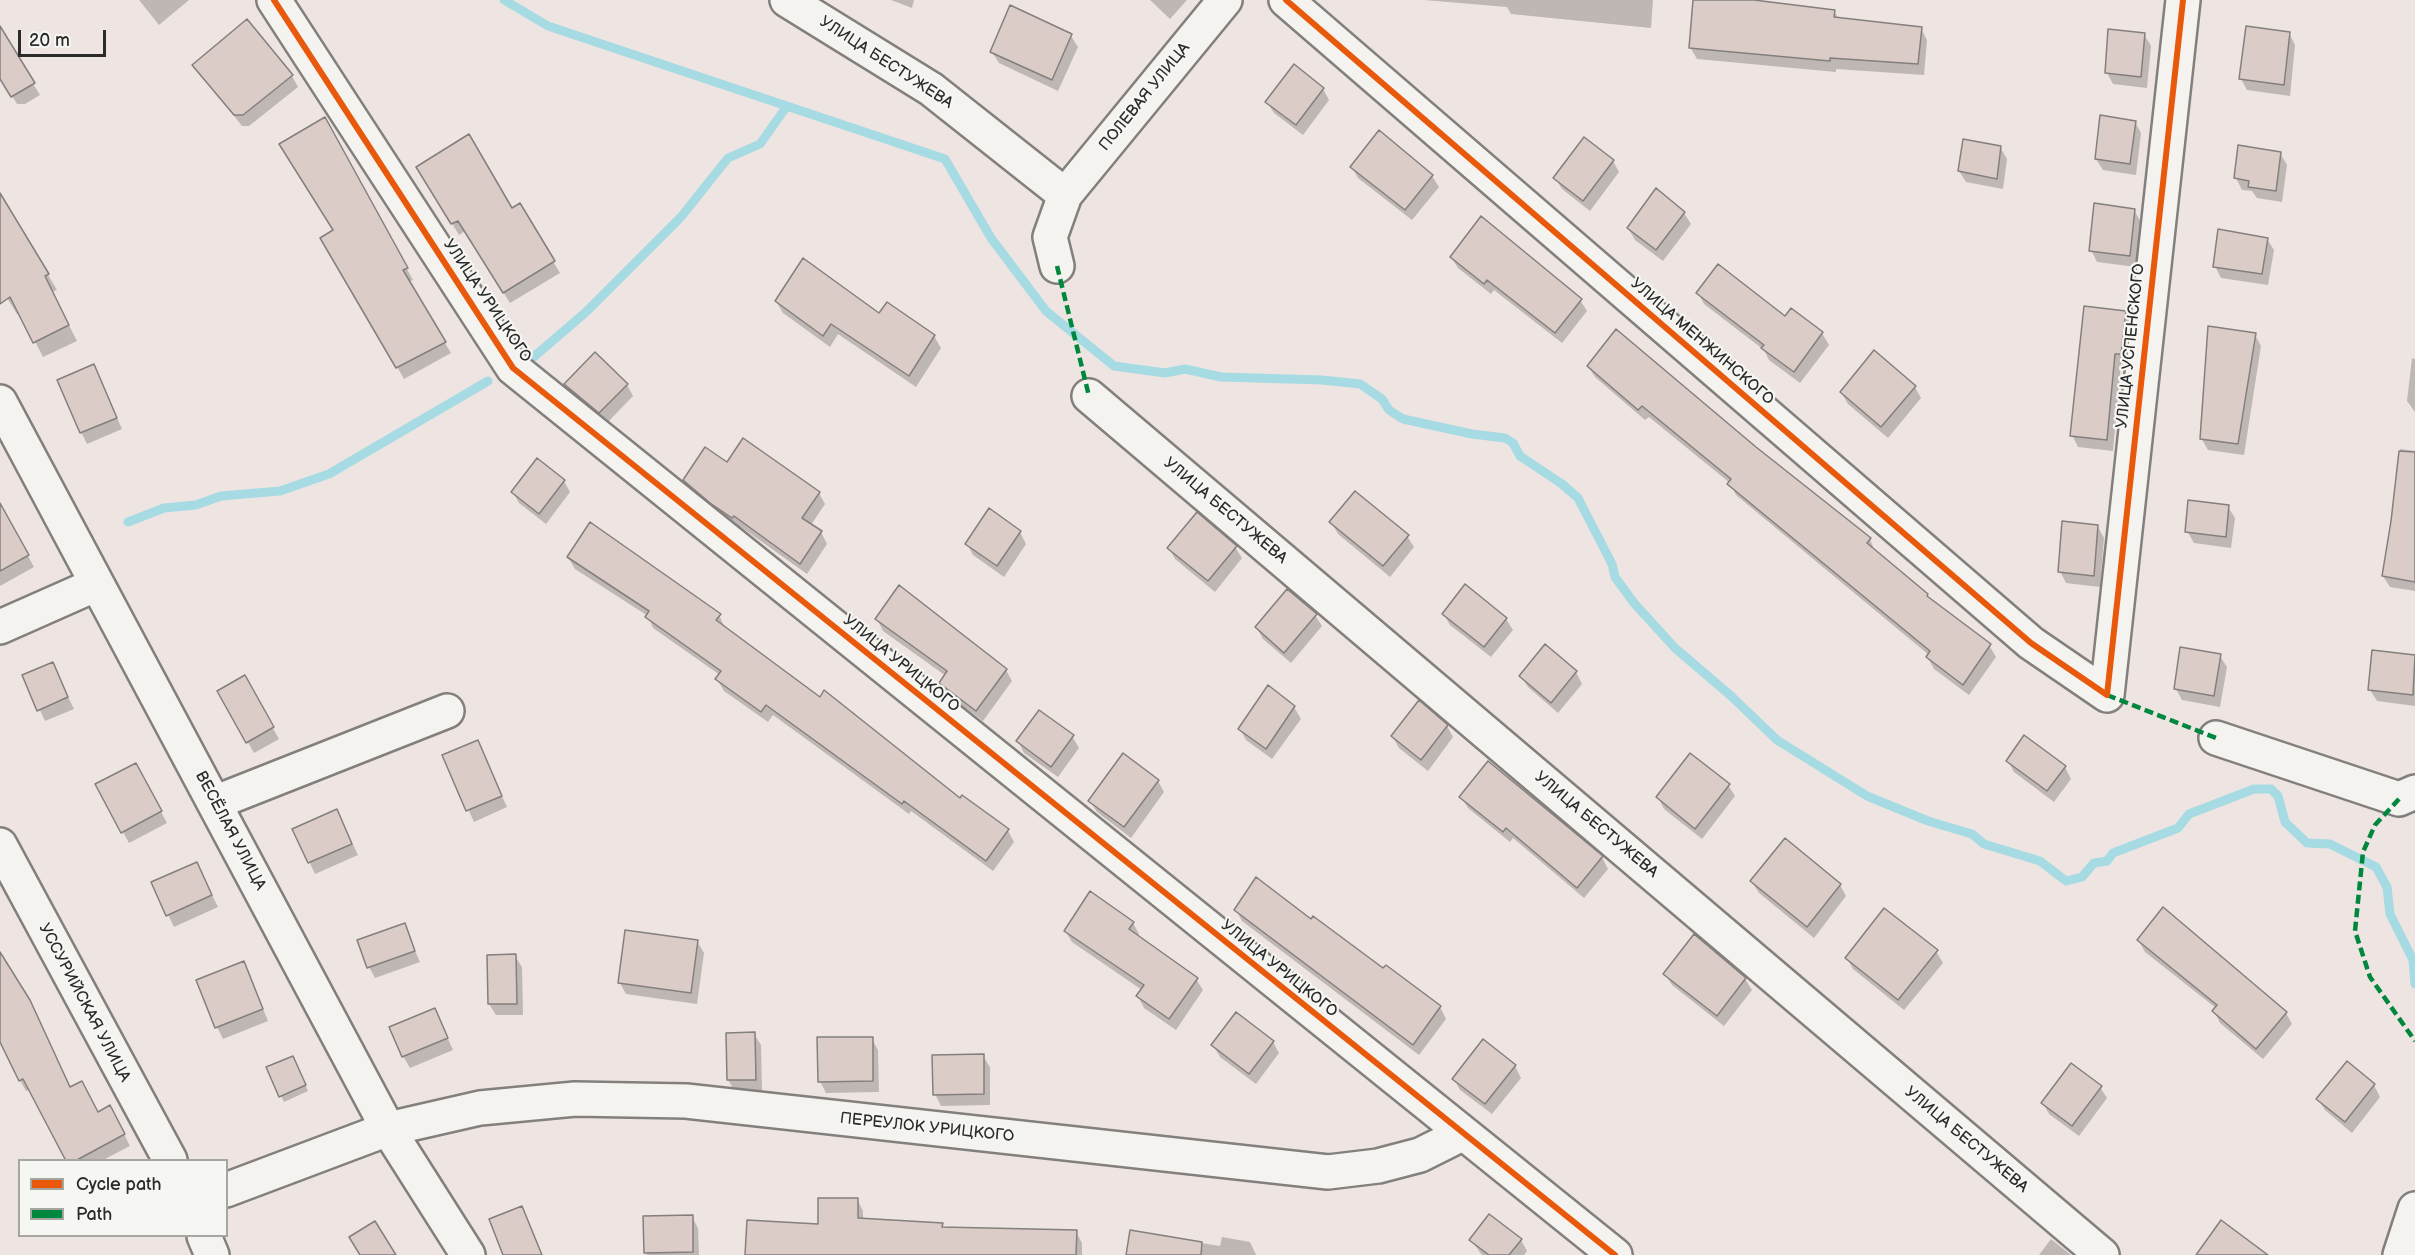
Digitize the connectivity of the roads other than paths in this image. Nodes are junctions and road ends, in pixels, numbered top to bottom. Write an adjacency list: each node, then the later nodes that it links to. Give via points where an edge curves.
1 (274, 0): 19 (street, УЛИЦА УРИЦКОГО, via 513,368)
2 (787, 0): 6 (street, УЛИЦА БЕСТУЖЕВА, via 932,89)
3 (1225, 0): 6 (street, ПОЛЕВАЯ УЛИЦА)
4 (1286, 0): 12 (street, УЛИЦА МЕНЖИНСКОГО, via 2031,643)
5 (2183, 0): 12 (street, УЛИЦА УСПЕНСКОГО)
6 (1065, 195): 7 (street, via 1050,237)
7 (1057, 266)
8 (1089, 396): 27 (street, УЛИЦА БЕСТУЖЕВА)
9 (0, 402): 10 (street, ВЕСЁЛАЯ УЛИЦА)
10 (97, 584): 11 (street); 16 (street, ВЕСЁЛАЯ УЛИЦА)
11 (0, 627)
12 (2107, 695)
13 (447, 711): 16 (street)
14 (2216, 738): 15 (street)
15 (2407, 795)
16 (214, 803): 18 (street, ВЕСЁЛАЯ УЛИЦА)
17 (0, 845): 20 (street, УССУРИЙСКАЯ УЛИЦА)
18 (388, 1129): 19 (street, ПЕРЕУЛОК УРИЦКОГО, via 480,1108 575,1099 686,1101 1328,1172 1378,1166 1420,1155); 21 (street, ПЕРЕУЛОК УРИЦКОГО); 25 (street, ВЕСЁЛАЯ УЛИЦА)
19 (1462, 1134): 26 (street, УЛИЦА УРИЦКОГО)
20 (169, 1159)
21 (228, 1189)
22 (2415, 1209): 28 (street)
23 (204, 1237): 24 (street)
24 (212, 1255)
25 (468, 1255)
26 (1615, 1255)
27 (2102, 1255)
28 (2400, 1255)

